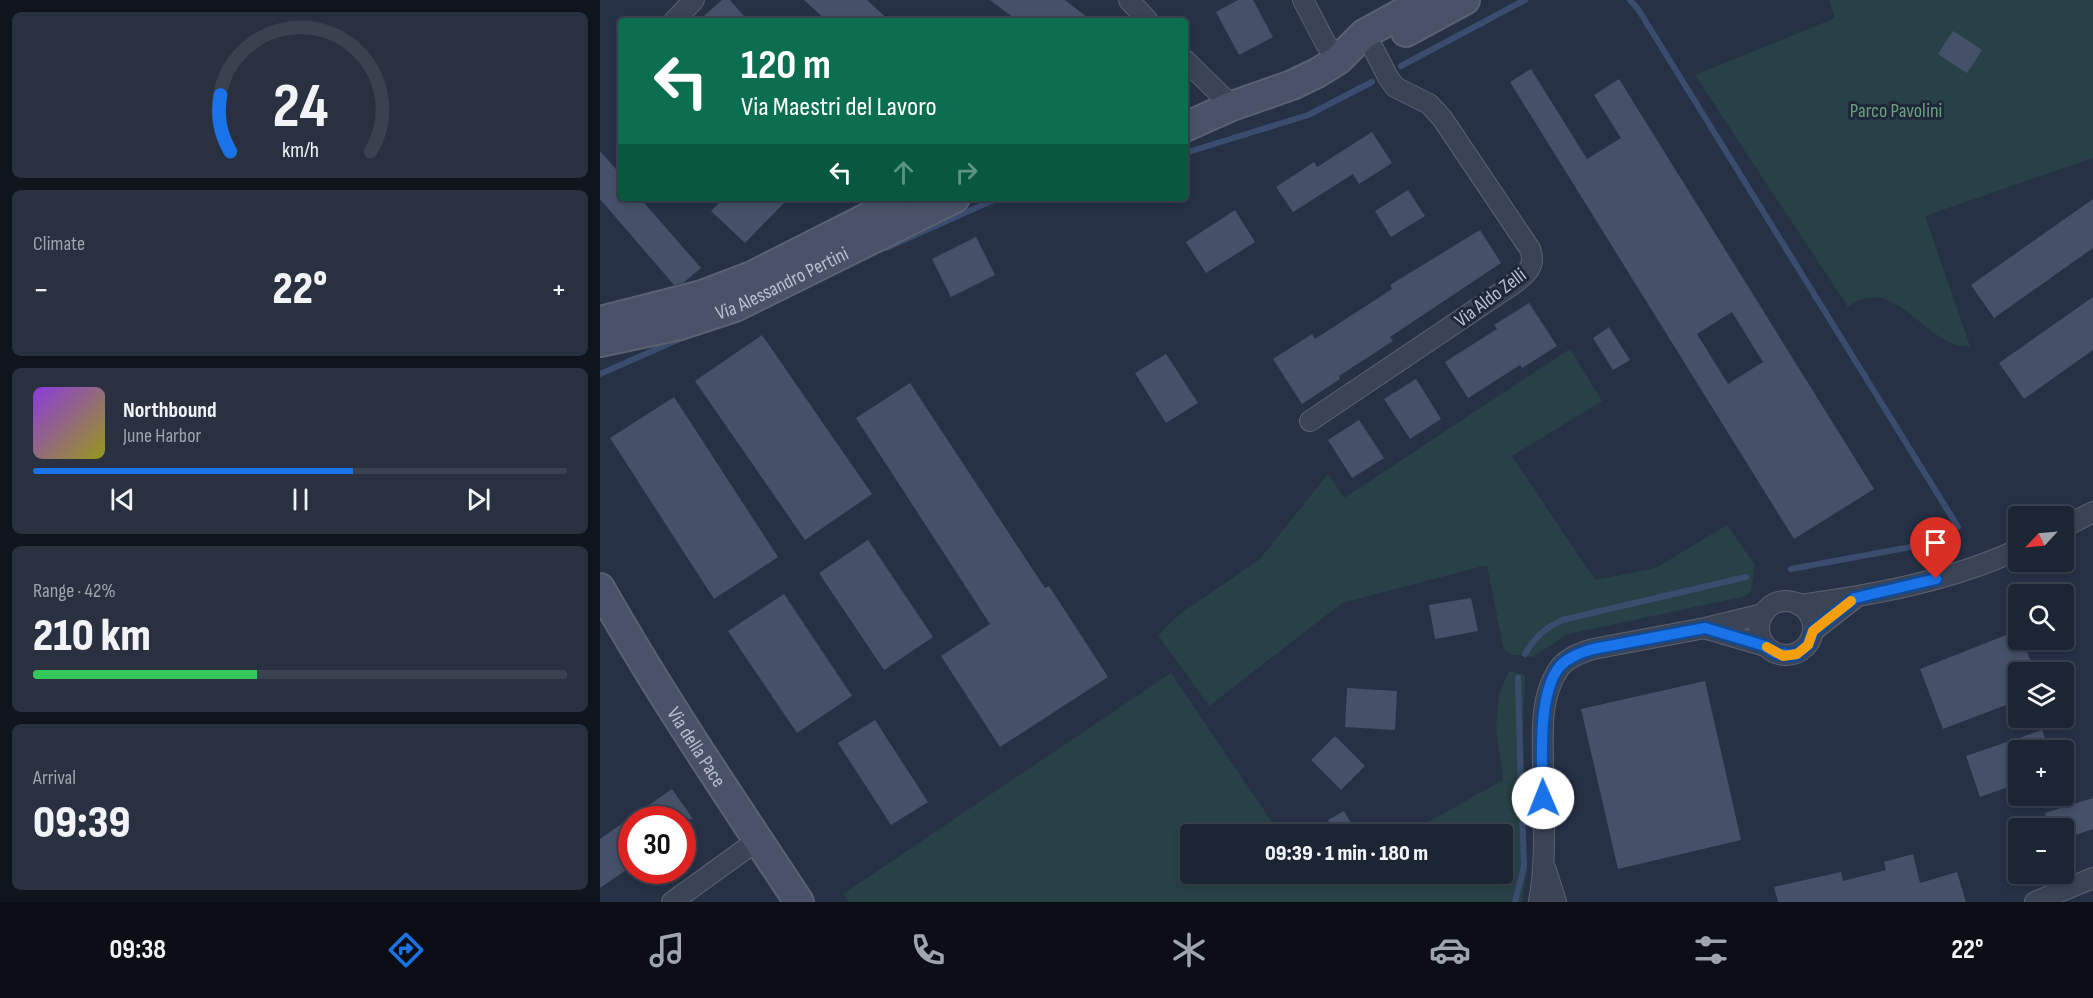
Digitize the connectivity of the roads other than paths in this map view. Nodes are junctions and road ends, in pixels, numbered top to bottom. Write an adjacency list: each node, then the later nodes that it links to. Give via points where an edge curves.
1 (694, 0): 6 (street)
2 (1129, 0): 7 (street)
3 (1303, 0): 9 (street)
4 (1426, 0): 9 (street, via 1364,34)
5 (1465, 0): 8 (street)
6 (677, 18)
7 (1145, 18)
8 (1374, 50): 9 (street); 18 (street, Via Aldo Zelli, via 1395,87 1429,104 1442,118 1530,249 1533,261 1527,274 1512,285)
9 (1338, 60): 11 (street, via 1292,85)
10 (1188, 63): 11 (street)
11 (1232, 106): 12 (street); 13 (street)
12 (1188, 110)
13 (1188, 127)
14 (900, 201): 16 (street, Via Alessandro Pertini, via 752,276 702,295)
15 (949, 201): 17 (street, Via Alessandro Pertini, via 735,307 680,325)
16 (600, 321)
17 (600, 342)
18 (1310, 421)
19 (2093, 512): 20 (street)
20 (2074, 522)
21 (2008, 553): 23 (street, via 1936,579)
22 (600, 588): 29 (street, Via della Pace, via 630,643)
23 (1855, 598): 24 (street); 27 (street)
24 (1799, 605): 25 (street, via 1780,602); 27 (street, via 1807,611)
25 (1763, 614): 26 (street); 28 (street, via 1759,630)
26 (1705, 628): 28 (street); 30 (street, via 1593,649 1573,656 1559,668 1550,685 1543,717)
27 (1813, 631): 28 (street, via 1808,645 1797,654 1783,656)
28 (1765, 646)
29 (758, 840): 32 (street); 33 (street, Via della Pace)
30 (1543, 858): 34 (street); 35 (street)
31 (2093, 878): 36 (street)
32 (672, 902)
33 (799, 902)
34 (1539, 902)
35 (1556, 902)
36 (2035, 902)

